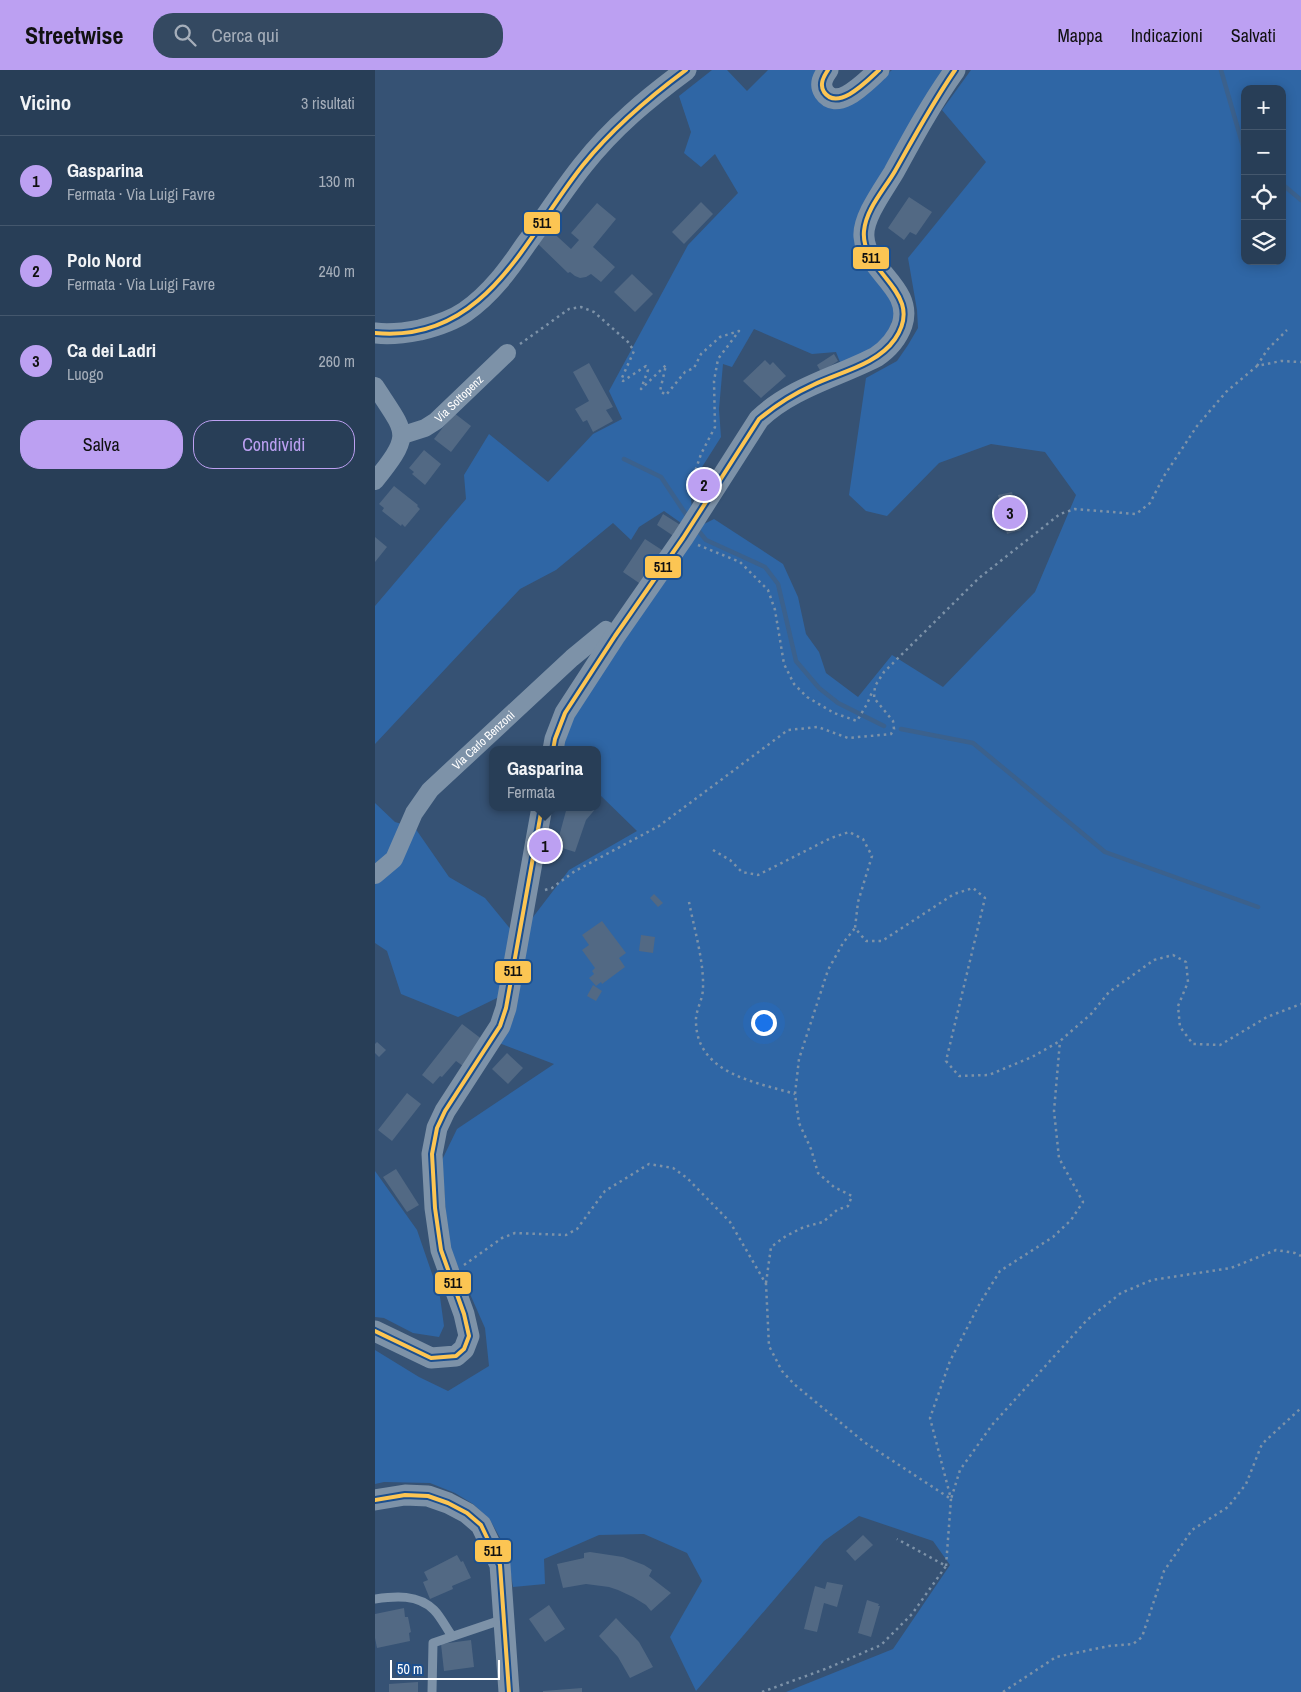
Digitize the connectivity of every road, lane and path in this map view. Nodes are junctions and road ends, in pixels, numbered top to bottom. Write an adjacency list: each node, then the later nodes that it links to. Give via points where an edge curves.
1 (686, 70): 6 (street, via 643,103 596,150 514,261 480,301 436,326 407,333)
2 (828, 70): 3 (street, via 822,89 828,96 841,99)
3 (879, 70)
4 (955, 70): 13 (street, via 928,111 863,232 869,254 894,286 902,303 904,315 898,336 876,357 768,410 747,435)
5 (1287, 330): 9 (path, via 1267,350)
6 (375, 333)
7 (507, 353): 11 (street, Via Sottopenz, via 436,421); 13 (path, via 569,309 581,307 594,312 634,351 621,380 646,366 648,370 641,389 665,365 660,392 666,395 720,337 739,331 718,360 713,381 715,427 695,472 695,501)
8 (1301, 362): 9 (path, via 1281,361)
9 (1257, 366): 16 (path, via 1226,392 1197,426 1150,503 1136,514 1075,509 1061,514 979,578 884,672)
10 (375, 386): 11 (street)
11 (403, 435): 12 (street, via 394,457)
12 (375, 481)
13 (701, 510): 14 (street)
14 (683, 538): 15 (street); 16 (path, via 740,562 768,590 775,610 784,664 794,684 807,696 835,713 857,721)
15 (615, 636): 17 (street, via 565,713); 20 (street, Via Carlo Benzoni, via 605,630 571,658 430,790 414,813 394,859)
16 (875, 686): 21 (path, via 874,698 893,721 891,734 848,738 818,727 788,730 659,826 575,871 552,888)
17 (554, 746)
18 (541, 811): 21 (street)
19 (713, 850): 23 (path, via 742,872 758,875 831,838 849,832 863,839 872,856 858,902)
20 (375, 875)
21 (526, 899): 28 (street, via 500,1026 437,1128 432,1154 435,1208 441,1250)
22 (689, 902): 26 (path, via 703,989 695,1021 700,1046 717,1066 746,1080)
23 (855, 928): 25 (path, via 866,942 882,941 954,894 973,888 985,898 946,1061 959,1076 989,1075); 26 (path, via 828,970 799,1059)
24 (1301, 1004): 25 (path, via 1267,1017 1220,1045 1193,1044 1180,1027 1178,1006 1188,982 1186,962 1173,955 1154,960 1109,992 1091,1014)
25 (1060, 1041): 32 (path, via 1054,1111 1059,1158 1083,1202 1071,1220 1053,1237 1000,1271 950,1361 930,1418)
26 (795, 1094): 29 (path, via 799,1122 818,1173 852,1196 848,1206 837,1210 823,1222 785,1236 771,1247)
27 (1301, 1256): 32 (path, via 1276,1250 1231,1268 1152,1280 1121,1293 1087,1320 992,1425 959,1470)
28 (449, 1275): 29 (path, via 502,1238 515,1233 566,1235 577,1228 605,1191 649,1164 673,1168 687,1178 730,1222); 30 (street, via 469,1336 464,1349 456,1356 431,1358)
29 (766, 1284): 32 (path, via 769,1346 782,1371 865,1442)
30 (375, 1331)
31 (1301, 1408): 42 (path, via 1262,1444 1246,1484 1228,1506 1192,1530 1164,1571 1141,1637 1133,1644 1056,1657)
32 (951, 1499): 35 (path)
33 (375, 1500): 37 (street, via 405,1495 428,1496 467,1513 481,1525 500,1565)
34 (897, 1539): 35 (path)
35 (946, 1566): 41 (path, via 912,1614 881,1645)
36 (375, 1599): 38 (lane, via 395,1596 420,1600 434,1610)
37 (504, 1618): 38 (lane); 40 (street)
38 (452, 1636): 39 (lane, via 433,1642)
39 (432, 1692)
40 (509, 1692)
41 (762, 1692)
42 (1003, 1692)

